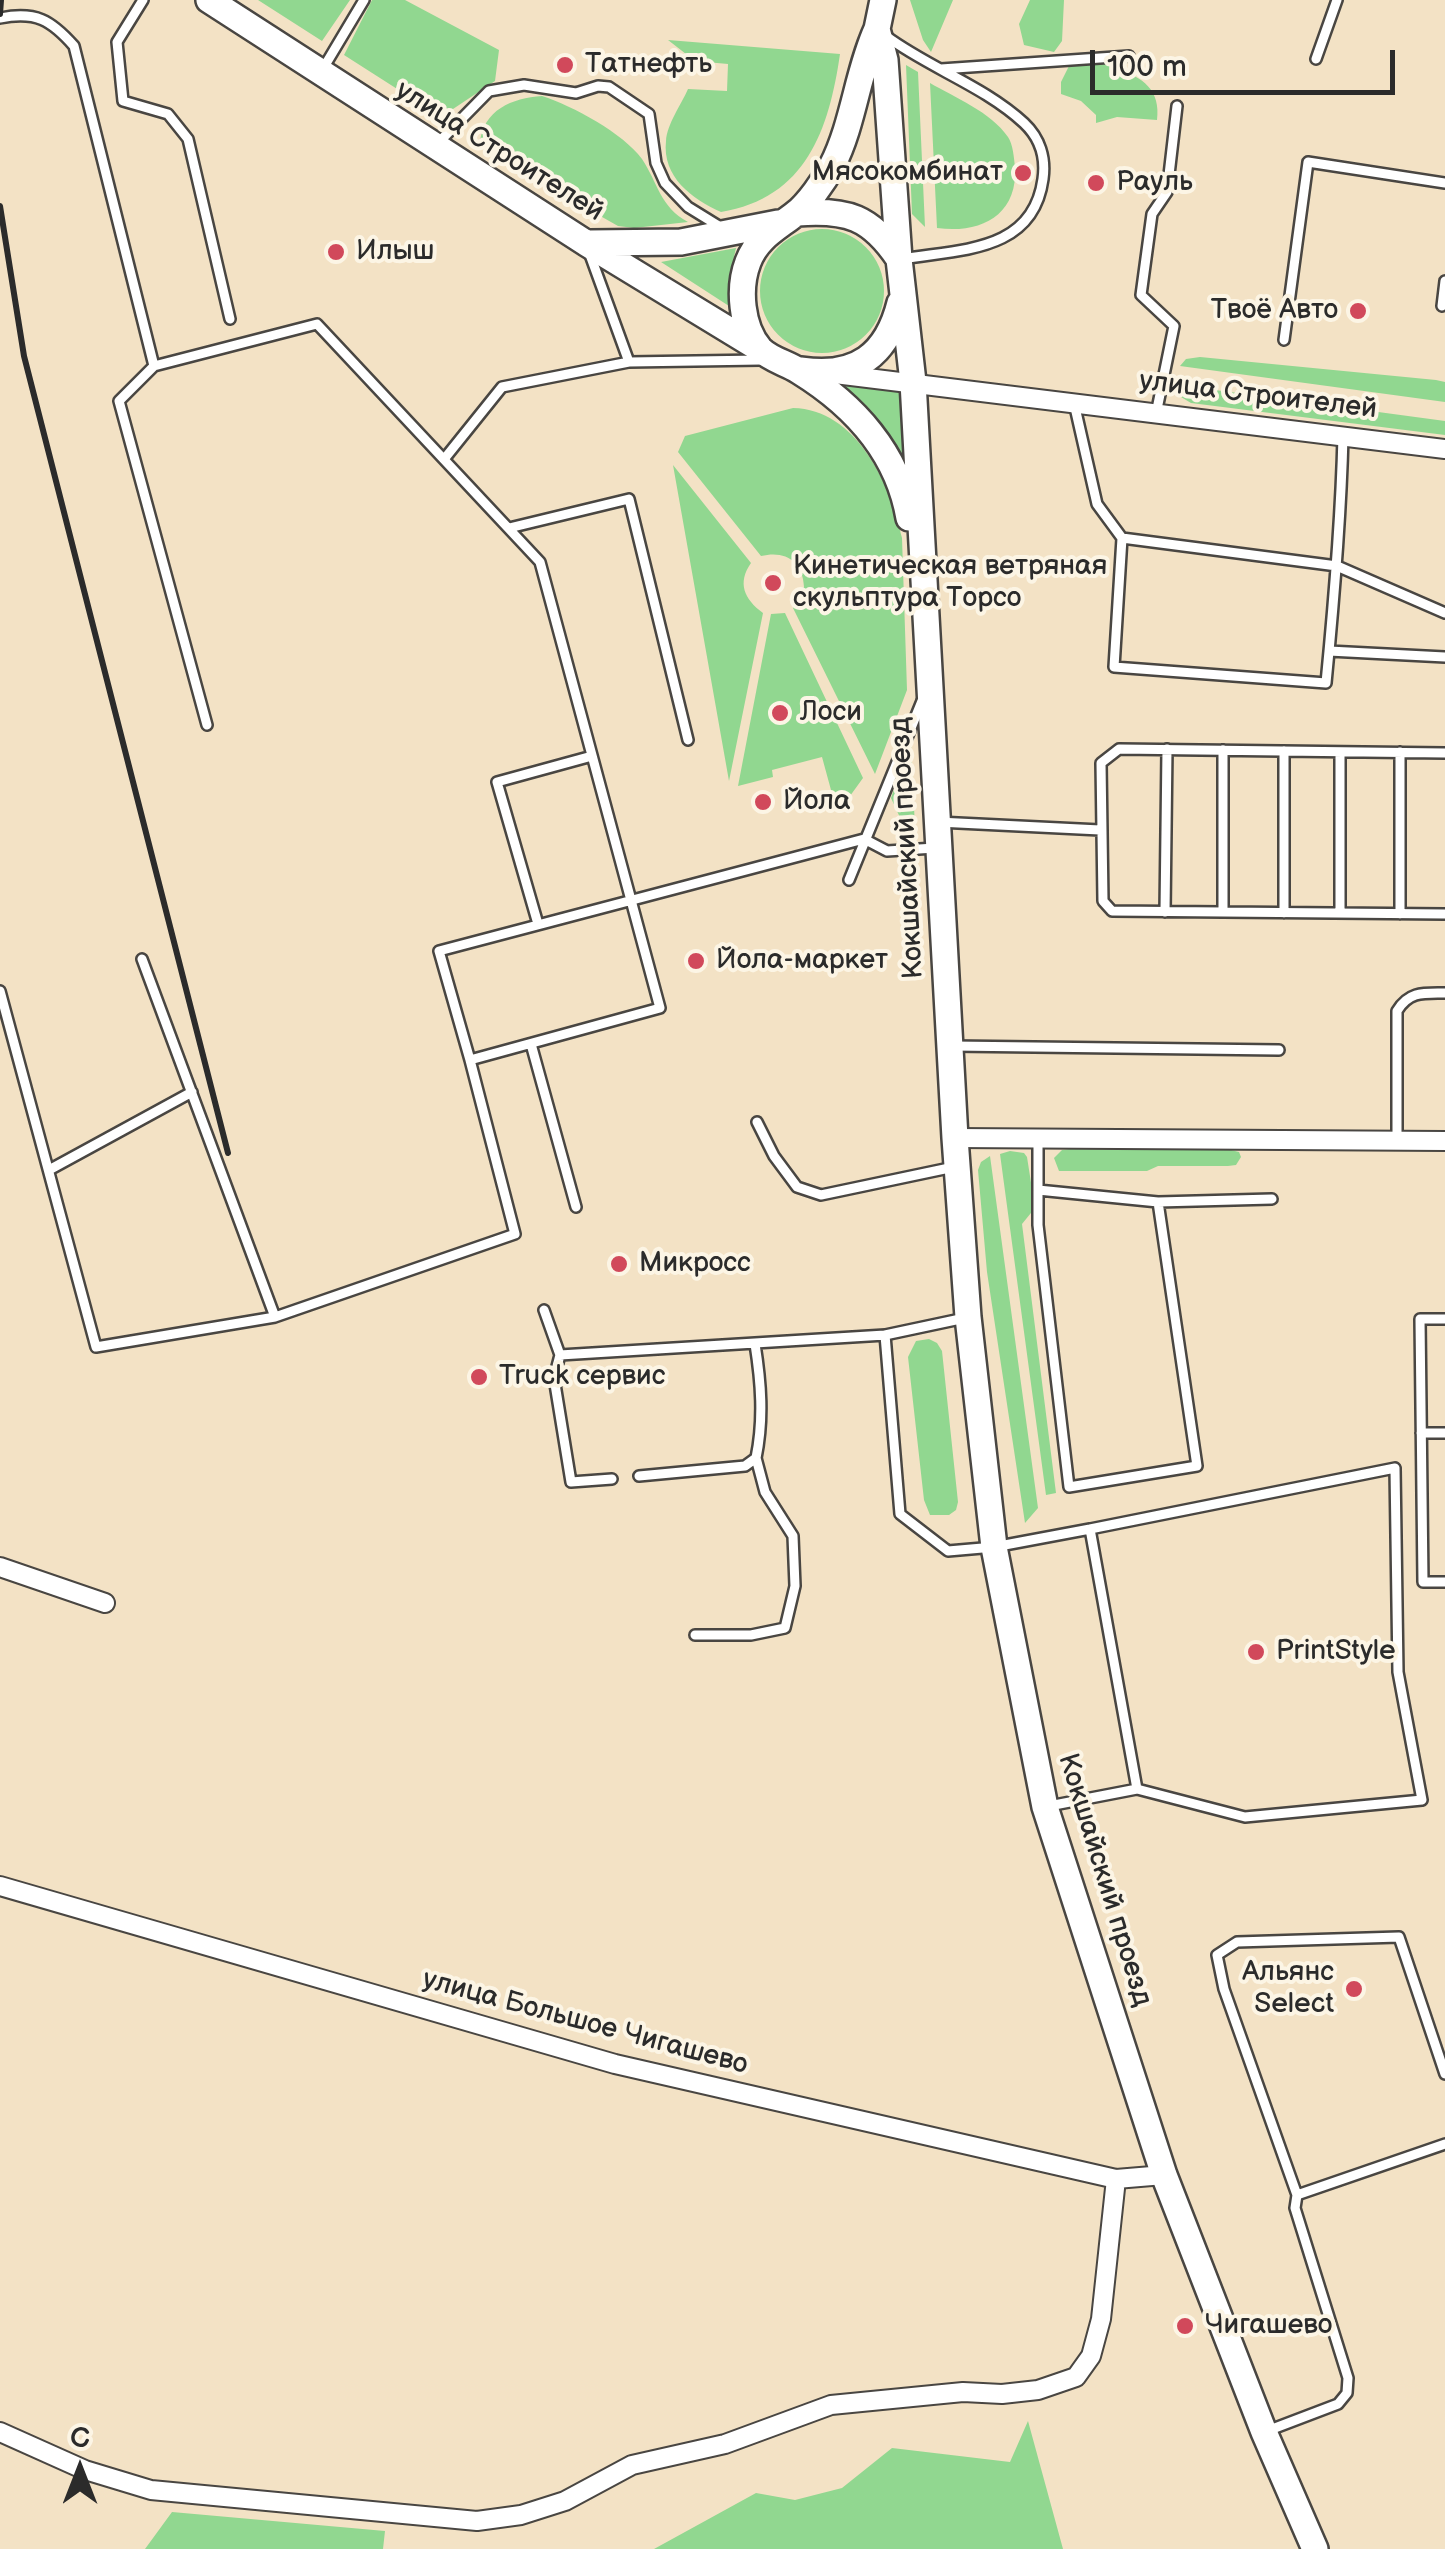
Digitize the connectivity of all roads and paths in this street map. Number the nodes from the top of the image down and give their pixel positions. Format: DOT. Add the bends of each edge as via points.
graph roads {
  1 [pos="143,0"];
  2 [pos="208,0"];
  3 [pos="364,0"];
  4 [pos="883,0"];
  5 [pos="1337,0"];
  6 [pos="0,18"];
  7 [pos="877,29"];
  8 [pos="1129,56"];
  9 [pos="1316,58"];
  10 [pos="938,69"];
  11 [pos="320,74"];
  12 [pos="1177,106"];
  13 [pos="434,146"];
  14 [pos="1445,183"];
  15 [pos="790,217"];
  16 [pos="728,232"];
  17 [pos="586,243"];
  18 [pos="899,259"];
  19 [pos="1445,281"];
  20 [pos="902,293"];
  21 [pos="1442,306"];
  22 [pos="230,319"];
  23 [pos="1284,340"];
  24 [pos="777,359"];
  25 [pos="629,362"];
  26 [pos="154,366"];
  27 [pos="825,373"];
  28 [pos="913,382"];
  29 [pos="1074,403"];
  30 [pos="1156,414"];
  31 [pos="1343,436"];
  32 [pos="1445,448"];
  33 [pos="445,458"];
  34 [pos="509,528"];
  35 [pos="1122,538"];
  36 [pos="923,556"];
  37 [pos="1337,566"];
  38 [pos="1445,613"];
  39 [pos="1329,651"];
  40 [pos="1445,656"];
  41 [pos="929,685"];
  42 [pos="207,725"];
  43 [pos="688,740"];
  44 [pos="1166,749"];
  45 [pos="1222,750"];
  46 [pos="1284,751"];
  47 [pos="1340,752"];
  48 [pos="1400,752"];
  49 [pos="1445,753"];
  50 [pos="592,756"];
  51 [pos="1100,830"];
  52 [pos="936,835"];
  53 [pos="864,839"];
  54 [pos="849,880"];
  55 [pos="630,898"];
  56 [pos="1166,912"];
  57 [pos="1222,912"];
  58 [pos="1284,913"];
  59 [pos="1340,913"];
  60 [pos="1400,914"];
  61 [pos="1445,914"];
  62 [pos="538,924"];
  63 [pos="142,959"];
  64 [pos="0,991"];
  65 [pos="1445,992"];
  66 [pos="530,1044"];
  67 [pos="949,1046"];
  68 [pos="1279,1050"];
  69 [pos="470,1060"];
  70 [pos="192,1092"];
  71 [pos="757,1122"];
  72 [pos="954,1138"];
  73 [pos="1038,1138"];
  74 [pos="1397,1140"];
  75 [pos="1445,1141"];
  76 [pos="957,1166"];
  77 [pos="48,1170"];
  78 [pos="1038,1190"];
  79 [pos="1272,1199"];
  80 [pos="1158,1202"];
  81 [pos="576,1207"];
  82 [pos="544,1310"];
  83 [pos="274,1317"];
  84 [pos="968,1317"];
  85 [pos="1445,1319"];
  86 [pos="885,1335"];
  87 [pos="755,1344"];
  88 [pos="560,1356"];
  89 [pos="1421,1433"];
  90 [pos="1445,1433"];
  91 [pos="756,1458"];
  92 [pos="639,1476"];
  93 [pos="612,1479"];
  94 [pos="1090,1528"];
  95 [pos="994,1546"];
  96 [pos="0,1566"];
  97 [pos="1445,1582"];
  98 [pos="104,1603"];
  99 [pos="696,1636"];
  100 [pos="1137,1789"];
  101 [pos="1045,1806"];
  102 [pos="0,1886"];
  103 [pos="1445,2074"];
  104 [pos="1445,2144"];
  105 [pos="1164,2175"];
  106 [pos="1116,2179"];
  107 [pos="1297,2195"];
  108 [pos="0,2432"];
  109 [pos="1264,2432"];
  110 [pos="1315,2549"];
  1 -- 22 [label="lane" via="116,42 123,101 168,114 188,138"];
  2 -- 11 [label="main road, улица Строителей"];
  3 -- 11 [label="lane"];
  4 -- 7 [label="main road"];
  5 -- 9 [label="lane"];
  6 -- 26 [label="lane" via="20,14 54,23 74,46"];
  7 -- 10 [label="lane"];
  7 -- 15 [label="main road" via="831,167"];
  7 -- 18 [label="main road"];
  8 -- 10 [label="lane"];
  10 -- 18 [label="lane" via="1026,125 1043,156 1041,194 1021,228 1008,236"];
  11 -- 13 [label="main road, улица Строителей"];
  12 -- 30 [label="lane" via="1166,192 1152,214 1141,295 1174,326"];
  13 -- 16 [label="lane" via="489,91 524,85 576,93 608,86 649,114 656,163 675,195"];
  13 -- 17 [label="main road, улица Строителей"];
  14 -- 23 [label="lane" via="1308,162"];
  15 -- 16 [label="main road"];
  15 -- 18 [label="main road" via="847,214 869,224"];
  15 -- 24 [label="main road" via="761,239 743,285 749,331"];
  16 -- 17 [label="main road" via="681,242"];
  17 -- 24 [label="main road, улица Строителей"];
  17 -- 25 [label="lane"];
  18 -- 20 [label="main road"];
  19 -- 21 [label="lane"];
  20 -- 27 [label="main road" via="878,350 848,369"];
  20 -- 28 [label="main road, Кокшайский проезд"];
  24 -- 25 [label="lane"];
  24 -- 27 [label="main road"];
  24 -- 36 [label="main road, улица Строителей" via="828,390 875,436 898,480"];
  25 -- 33 [label="lane" via="502,387"];
  26 -- 33 [label="lane" via="317,324"];
  26 -- 42 [label="lane" via="120,401"];
  27 -- 28 [label="street, улица Строителей"];
  28 -- 29 [label="street, улица Строителей"];
  28 -- 36 [label="main road, Кокшайский проезд"];
  29 -- 30 [label="street, улица Строителей"];
  29 -- 35 [label="lane" via="1097,504"];
  30 -- 31 [label="street, улица Строителей"];
  31 -- 32 [label="street, улица Строителей"];
  31 -- 37 [label="lane"];
  33 -- 34 [label="lane"];
  34 -- 43 [label="lane" via="629,499"];
  34 -- 50 [label="lane" via="540,562"];
  35 -- 37 [label="lane"];
  35 -- 39 [label="lane" via="1114,667 1326,683"];
  36 -- 41 [label="main road, Кокшайский проезд"];
  37 -- 38 [label="lane"];
  37 -- 39 [label="lane"];
  39 -- 40 [label="lane"];
  41 -- 52 [label="main road, Кокшайский проезд"];
  41 -- 53 [label="lane"];
  44 -- 45 [label="lane"];
  44 -- 51 [label="lane" via="1120,748 1102,764"];
  44 -- 56 [label="lane"];
  45 -- 46 [label="lane"];
  45 -- 57 [label="lane"];
  46 -- 47 [label="lane"];
  46 -- 58 [label="lane"];
  47 -- 48 [label="lane"];
  47 -- 59 [label="lane"];
  48 -- 49 [label="lane"];
  48 -- 60 [label="lane"];
  50 -- 55 [label="lane"];
  50 -- 62 [label="lane" via="496,782"];
  51 -- 52 [label="lane"];
  51 -- 56 [label="lane" via="1104,901 1112,911"];
  52 -- 53 [label="lane" via="887,851"];
  52 -- 67 [label="main road, Кокшайский проезд"];
  53 -- 54 [label="lane"];
  53 -- 55 [label="lane"];
  55 -- 62 [label="lane"];
  55 -- 66 [label="lane" via="660,1008"];
  56 -- 57 [label="lane"];
  57 -- 58 [label="lane"];
  58 -- 59 [label="lane"];
  59 -- 60 [label="lane"];
  60 -- 61 [label="lane"];
  62 -- 69 [label="lane" via="439,950"];
  63 -- 70 [label="lane"];
  64 -- 77 [label="lane"];
  65 -- 74 [label="lane" via="1417,993 1397,1011"];
  66 -- 69 [label="lane"];
  66 -- 81 [label="lane"];
  67 -- 68 [label="lane"];
  67 -- 72 [label="main road, Кокшайский проезд"];
  69 -- 83 [label="lane" via="515,1234"];
  70 -- 77 [label="lane"];
  70 -- 83 [label="lane"];
  71 -- 76 [label="lane" via="797,1187 822,1195"];
  72 -- 73 [label="street"];
  72 -- 76 [label="main road, Кокшайский проезд"];
  73 -- 74 [label="street"];
  73 -- 78 [label="lane"];
  74 -- 75 [label="street"];
  76 -- 84 [label="main road, Кокшайский проезд"];
  77 -- 83 [label="lane" via="96,1347"];
  78 -- 80 [label="lane"];
  78 -- 80 [label="lane" via="1069,1488 1198,1466"];
  79 -- 80 [label="lane"];
  82 -- 88 [label="lane"];
  84 -- 86 [label="lane"];
  84 -- 95 [label="main road, Кокшайский проезд"];
  85 -- 89 [label="lane" via="1420,1319"];
  86 -- 87 [label="lane"];
  86 -- 95 [label="lane" via="900,1514 948,1551"];
  87 -- 88 [label="lane"];
  87 -- 91 [label="lane" via="762,1386"];
  88 -- 93 [label="lane" via="554,1378 572,1482"];
  89 -- 90 [label="lane"];
  89 -- 97 [label="lane" via="1423,1582"];
  91 -- 92 [label="lane" via="744,1466"];
  91 -- 99 [label="lane" via="765,1492 793,1536 795,1586 784,1628"];
  94 -- 95 [label="lane"];
  94 -- 100 [label="lane"];
  94 -- 100 [label="lane" via="1395,1468 1398,1672 1422,1800 1245,1817"];
  95 -- 101 [label="main road, Кокшайский проезд"];
  96 -- 98 [label="street"];
  100 -- 101 [label="lane"];
  101 -- 105 [label="main road, Кокшайский проезд"];
  102 -- 106 [label="street, улица Большое Чигашево" via="614,2064"];
  103 -- 107 [label="lane" via="1399,1938 1238,1942 1217,1955"];
  104 -- 107 [label="lane"];
  105 -- 106 [label="street, улица Большое Чигашево"];
  105 -- 109 [label="main road, Кокшайский проезд"];
  106 -- 108 [label="street" via="1101,2319 1091,2356 1076,2377 1038,2390 830,2405 725,2444 632,2466 565,2501 520,2515 477,2521 151,2490"];
  107 -- 109 [label="lane" via="1295,2208 1348,2378 1347,2393 1338,2404"];
  109 -- 110 [label="main road, Кокшайский проезд"];
}
